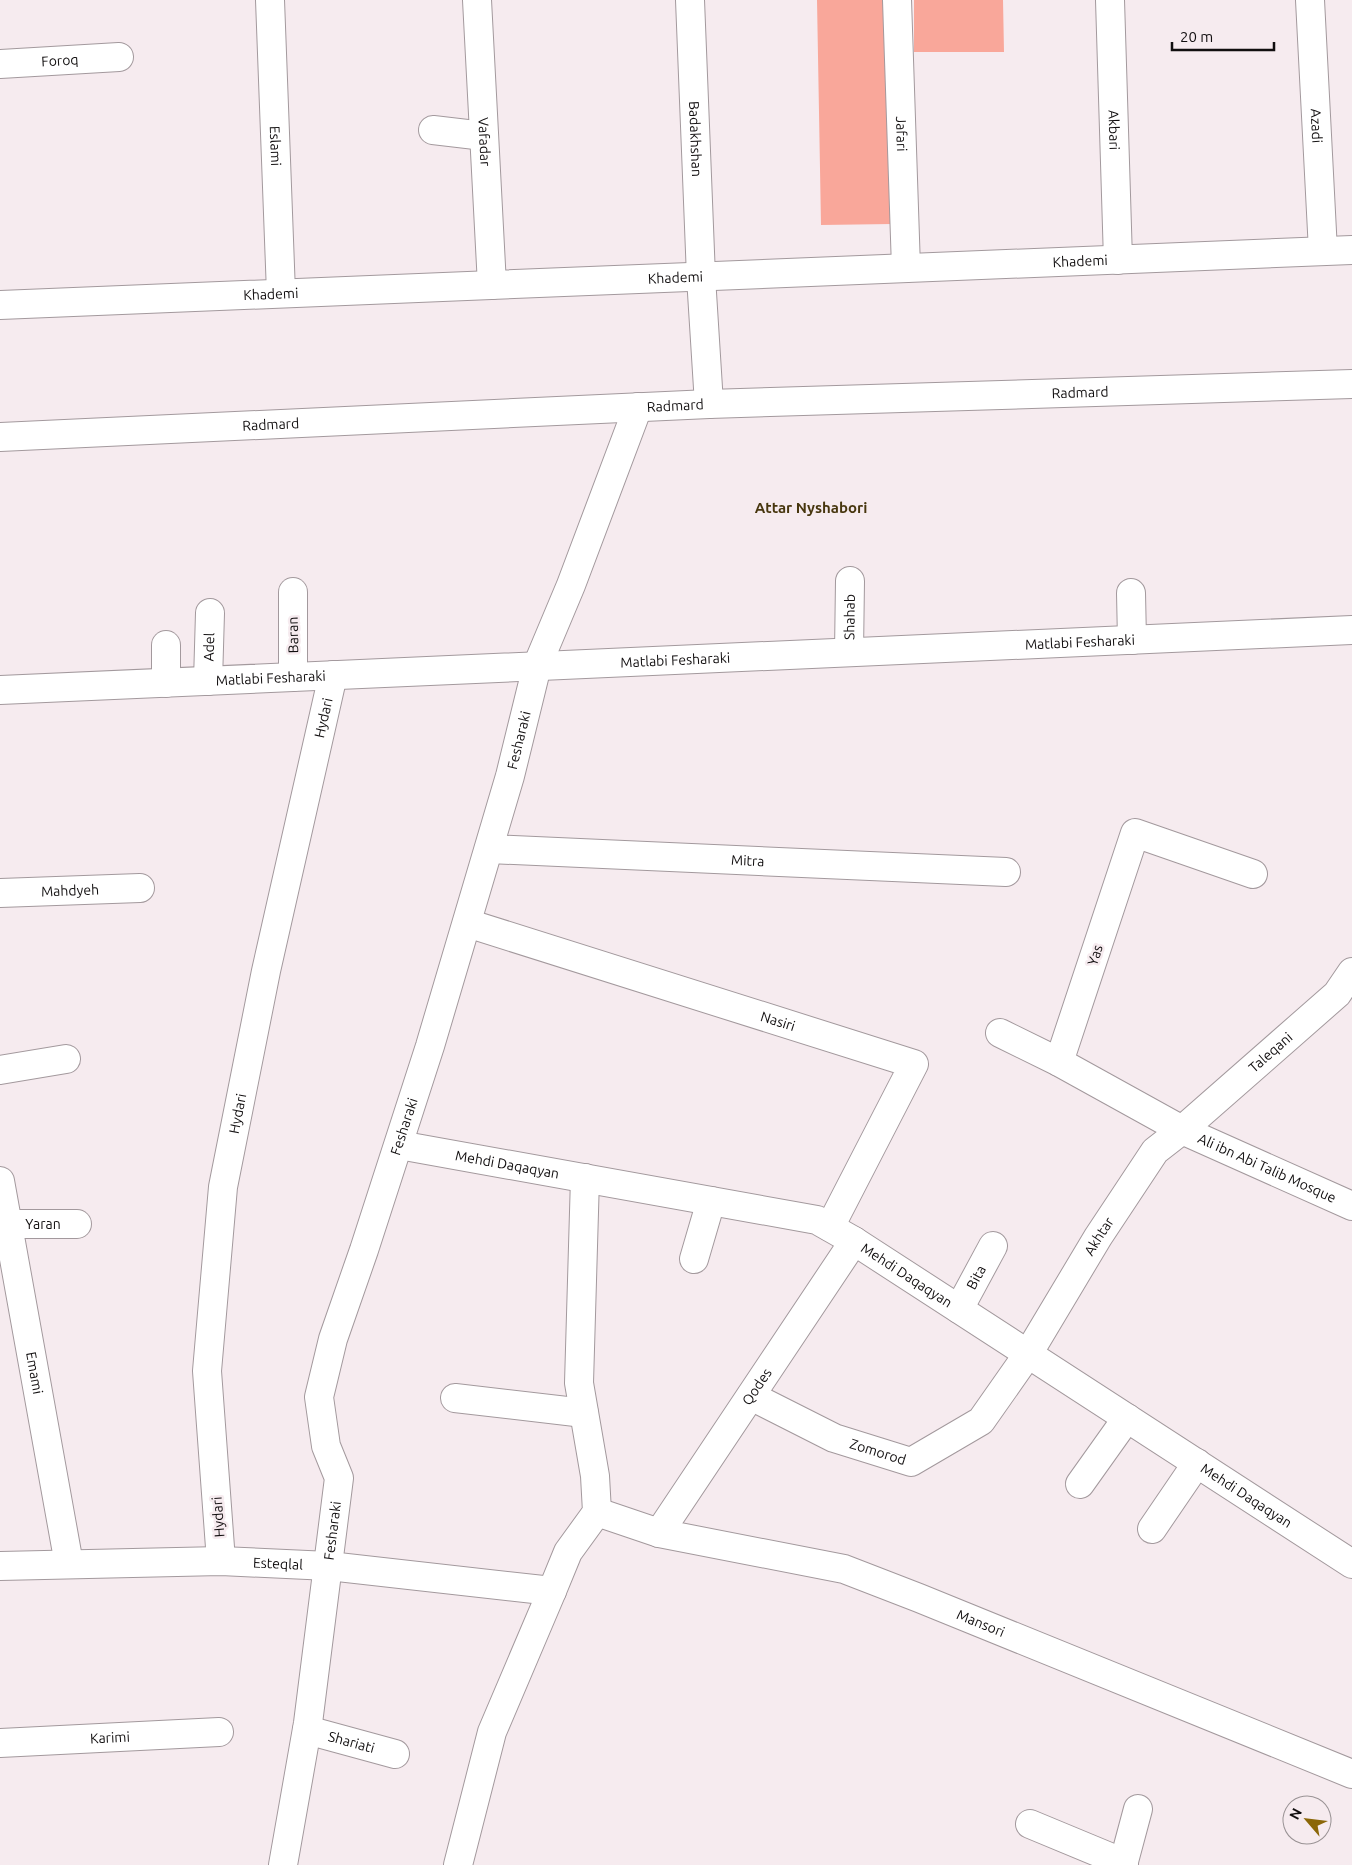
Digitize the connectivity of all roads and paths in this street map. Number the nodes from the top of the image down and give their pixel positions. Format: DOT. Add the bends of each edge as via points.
graph roads {
  1 [pos="270,0"];
  2 [pos="477,0"];
  3 [pos="690,0"];
  4 [pos="897,0"];
  5 [pos="1110,0"];
  6 [pos="1310,0"];
  7 [pos="119,57"];
  8 [pos="0,64"];
  9 [pos="433,130"];
  10 [pos="484,136"];
  11 [pos="1352,250"];
  12 [pos="1323,251"];
  13 [pos="1118,260"];
  14 [pos="906,268"];
  15 [pos="701,277"];
  16 [pos="492,285"];
  17 [pos="281,293"];
  18 [pos="0,305"];
  19 [pos="1352,384"];
  20 [pos="709,404"];
  21 [pos="638,407"];
  22 [pos="0,437"];
  23 [pos="850,581"];
  24 [pos="292,592"];
  25 [pos="1130,593"];
  26 [pos="210,613"];
  27 [pos="1352,630"];
  28 [pos="1132,640"];
  29 [pos="166,645"];
  30 [pos="849,652"];
  31 [pos="537,666"];
  32 [pos="333,675"];
  33 [pos="294,677"];
  34 [pos="208,681"];
  35 [pos="166,683"];
  36 [pos="0,690"];
  37 [pos="489,849"];
  38 [pos="1006,872"];
  39 [pos="1253,874"];
  40 [pos="140,888"];
  41 [pos="0,892"];
  42 [pos="467,923"];
  43 [pos="1352,972"];
  44 [pos="1344,996"];
  45 [pos="1000,1033"];
  46 [pos="66,1059"];
  47 [pos="1059,1062"];
  48 [pos="0,1070"];
  49 [pos="1182,1130"];
  50 [pos="399,1145"];
  51 [pos="585,1178"];
  52 [pos="0,1181"];
  53 [pos="711,1201"];
  54 [pos="1352,1206"];
  55 [pos="8,1224"];
  56 [pos="78,1224"];
  57 [pos="830,1227"];
  58 [pos="854,1241"];
  59 [pos="993,1246"];
  60 [pos="694,1259"];
  61 [pos="959,1309"];
  62 [pos="1028,1354"];
  63 [pos="751,1396"];
  64 [pos="455,1398"];
  65 [pos="584,1413"];
  66 [pos="1127,1418"];
  67 [pos="1196,1463"];
  68 [pos="1080,1484"];
  69 [pos="597,1512"];
  70 [pos="1152,1529"];
  71 [pos="659,1533"];
  72 [pos="222,1561"];
  73 [pos="69,1564"];
  74 [pos="1352,1564"];
  75 [pos="0,1566"];
  76 [pos="329,1566"];
  77 [pos="552,1591"];
  78 [pos="307,1730"];
  79 [pos="219,1732"];
  80 [pos="0,1744"];
  81 [pos="395,1754"];
  82 [pos="1352,1774"];
  83 [pos="1138,1809"];
  84 [pos="1030,1824"];
  85 [pos="291,1863"];
  86 [pos="1124,1864"];
  87 [pos="458,1865"];
  1 -- 17 [label="street, Eslami"];
  2 -- 10 [label="street, Vafadar"];
  3 -- 15 [label="street, Badakhshan"];
  4 -- 14 [label="street, Jafari"];
  5 -- 13 [label="street, Akbari"];
  6 -- 12 [label="street, Azadi"];
  7 -- 8 [label="street, Foroq"];
  9 -- 10 [label="street"];
  10 -- 16 [label="street, Vafadar"];
  11 -- 12 [label="street, Khademi"];
  12 -- 13 [label="street, Khademi"];
  13 -- 14 [label="street, Khademi"];
  14 -- 15 [label="street, Khademi"];
  15 -- 16 [label="street, Khademi"];
  15 -- 20 [label="street, Badakhshan"];
  16 -- 17 [label="street, Khademi"];
  17 -- 18 [label="street, Khademi"];
  19 -- 20 [label="street, Radmard"];
  20 -- 21 [label="street, Radmard"];
  21 -- 22 [label="street, Radmard"];
  21 -- 31 [label="street, Fesharaki"];
  23 -- 30 [label="street, Shahab"];
  24 -- 33 [label="street, Baran"];
  25 -- 28 [label="street"];
  26 -- 34 [label="street, Adel"];
  27 -- 28 [label="street, Matlabi Fesharaki"];
  28 -- 30 [label="street, Matlabi Fesharaki"];
  29 -- 35 [label="street"];
  30 -- 31 [label="street, Matlabi Fesharaki"];
  31 -- 32 [label="street, Matlabi Fesharaki"];
  31 -- 37 [label="street, Fesharaki"];
  32 -- 33 [label="street, Matlabi Fesharaki"];
  32 -- 72 [label="street, Hydari" via="266,972 223,1187 207,1371"];
  33 -- 34 [label="street, Matlabi Fesharaki"];
  34 -- 35 [label="street, Matlabi Fesharaki"];
  35 -- 36 [label="street, Matlabi Fesharaki"];
  37 -- 38 [label="street, Mitra"];
  37 -- 42 [label="street, Fesharaki"];
  39 -- 47 [label="street, Yas" via="1135,833"];
  40 -- 41 [label="street, Mahdyeh"];
  42 -- 50 [label="street, Fesharaki"];
  42 -- 57 [label="street, Nasiri" via="914,1064"];
  43 -- 44 [label="street, Taleqani"];
  44 -- 49 [label="street, Taleqani"];
  45 -- 47 [label="street"];
  46 -- 48 [label="street"];
  47 -- 49 [label="street"];
  49 -- 54 [label="street, Ali ibn Abi Talib Mosque"];
  49 -- 62 [label="street, Akhtar" via="1155,1151 1098,1237"];
  50 -- 51 [label="street, Mehdi Daqaqyan"];
  50 -- 76 [label="street, Fesharaki" via="333,1339 319,1397 326,1446 339,1478"];
  51 -- 53 [label="street, Mehdi Daqaqyan"];
  51 -- 65 [label="street" via="579,1383"];
  52 -- 55 [label="street, Emami"];
  53 -- 57 [label="street, Mehdi Daqaqyan" via="817,1220"];
  53 -- 60 [label="street"];
  55 -- 56 [label="street, Yaran"];
  55 -- 73 [label="street, Emami"];
  57 -- 58 [label="street, Mehdi Daqaqyan"];
  58 -- 61 [label="street, Mehdi Daqaqyan"];
  58 -- 63 [label="street, Qodes"];
  59 -- 61 [label="street, Bita"];
  61 -- 62 [label="street, Mehdi Daqaqyan"];
  62 -- 63 [label="street, Zomorod" via="981,1421 911,1462 834,1438"];
  62 -- 66 [label="street, Mehdi Daqaqyan"];
  63 -- 71 [label="street, Qodes"];
  64 -- 65 [label="street"];
  65 -- 69 [label="street"];
  66 -- 67 [label="street, Mehdi Daqaqyan"];
  66 -- 68 [label="street"];
  67 -- 70 [label="street"];
  67 -- 74 [label="street, Mehdi Daqaqyan"];
  69 -- 71 [label="street, Mansori"];
  69 -- 77 [label="street" via="568,1552"];
  71 -- 82 [label="street, Mansori" via="844,1570"];
  72 -- 73 [label="street, Esteqlal"];
  72 -- 76 [label="street, Esteqlal"];
  73 -- 75 [label="street, Esteqlal"];
  76 -- 77 [label="street, Esteqlal"];
  76 -- 78 [label="street, Fesharaki"];
  77 -- 87 [label="street" via="492,1732"];
  78 -- 81 [label="street, Shariati"];
  78 -- 85 [label="street, Fesharaki"];
  79 -- 80 [label="street, Karimi"];
  83 -- 86 [label="street"];
  84 -- 86 [label="street"];
}
